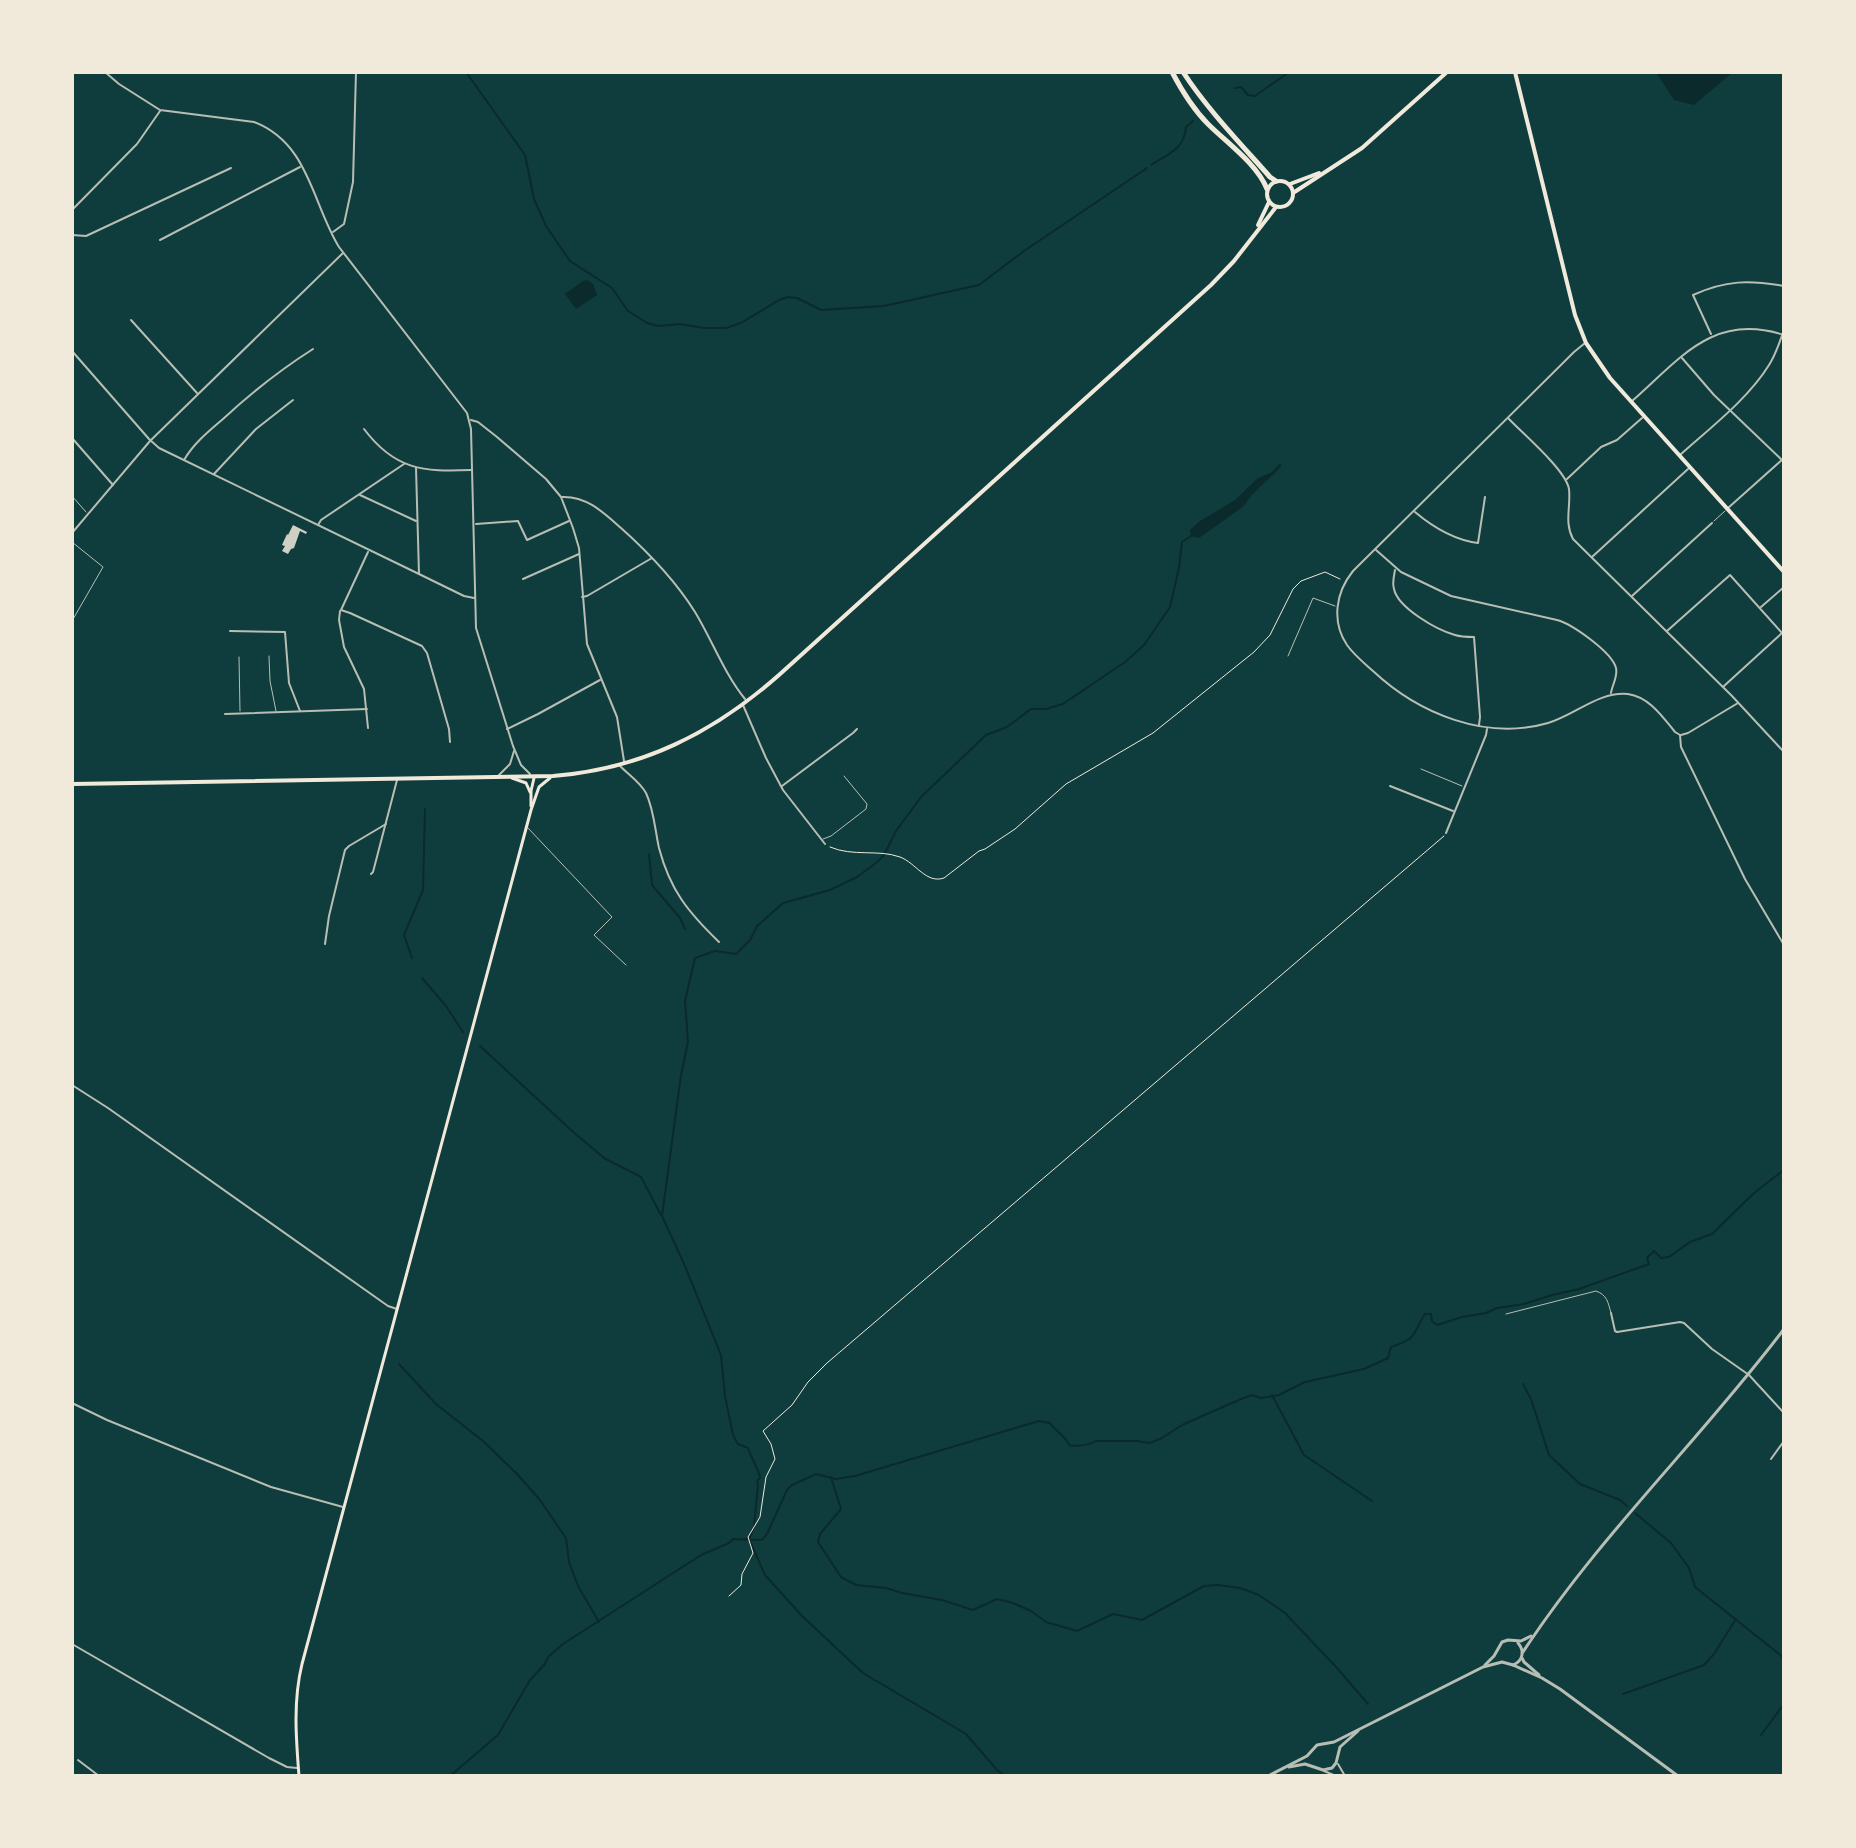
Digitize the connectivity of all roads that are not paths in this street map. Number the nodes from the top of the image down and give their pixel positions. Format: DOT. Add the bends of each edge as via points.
graph roads {
  1 [pos="105,72"];
  2 [pos="356,72"];
  3 [pos="1172,72"];
  4 [pos="1183,72"];
  5 [pos="1447,72"];
  6 [pos="1515,72"];
  7 [pos="160,110"];
  8 [pos="301,166"];
  9 [pos="231,168"];
  10 [pos="1325,171"];
  11 [pos="1276,181"];
  12 [pos="1289,184"];
  13 [pos="1267,189"];
  14 [pos="1293,193"];
  15 [pos="1269,202"];
  16 [pos="1276,207"];
  17 [pos="72,210"];
  18 [pos="331,233"];
  19 [pos="1255,233"];
  20 [pos="72,235"];
  21 [pos="160,240"];
  22 [pos="343,253"];
  23 [pos="1784,286"];
  24 [pos="131,320"];
  25 [pos="1784,330"];
  26 [pos="1712,335"];
  27 [pos="1783,335"];
  28 [pos="1586,343"];
  29 [pos="313,349"];
  30 [pos="72,351"];
  31 [pos="1681,357"];
  32 [pos="198,394"];
  33 [pos="293,400"];
  34 [pos="1631,401"];
  35 [pos="1729,410"];
  36 [pos="1644,417"];
  37 [pos="1508,418"];
  38 [pos="470,421"];
  39 [pos="364,429"];
  40 [pos="72,438"];
  41 [pos="150,441"];
  42 [pos="1679,455"];
  43 [pos="184,460"];
  44 [pos="1783,460"];
  45 [pos="405,463"];
  46 [pos="416,467"];
  47 [pos="1690,468"];
  48 [pos="472,470"];
  49 [pos="214,474"];
  50 [pos="1566,480"];
  51 [pos="113,485"];
  52 [pos="360,494"];
  53 [pos="72,496"];
  54 [pos="561,497"];
  55 [pos="1485,497"];
  56 [pos="1727,509"];
  57 [pos="1414,511"];
  58 [pos="88,513"];
  59 [pos="570,520"];
  60 [pos="417,522"];
  61 [pos="1712,523"];
  62 [pos="473,524"];
  63 [pos="318,525"];
  64 [pos="72,533"];
  65 [pos="72,542"];
  66 [pos="369,550"];
  67 [pos="1375,550"];
  68 [pos="579,554"];
  69 [pos="653,558"];
  70 [pos="1592,558"];
  71 [pos="1395,568"];
  72 [pos="1784,572"];
  73 [pos="419,574"];
  74 [pos="523,579"];
  75 [pos="1784,587"];
  76 [pos="1631,596"];
  77 [pos="582,597"];
  78 [pos="475,598"];
  79 [pos="1337,607"];
  80 [pos="1760,608"];
  81 [pos="341,610"];
  82 [pos="72,621"];
  83 [pos="230,631"];
  84 [pos="1667,631"];
  85 [pos="1782,633"];
  86 [pos="269,656"];
  87 [pos="1288,656"];
  88 [pos="239,657"];
  89 [pos="601,679"];
  90 [pos="1723,687"];
  91 [pos="1611,695"];
  92 [pos="1739,703"];
  93 [pos="745,704"];
  94 [pos="367,709"];
  95 [pos="301,712"];
  96 [pos="276,713"];
  97 [pos="225,714"];
  98 [pos="240,714"];
  99 [pos="1478,726"];
  100 [pos="1487,727"];
  101 [pos="368,728"];
  102 [pos="507,729"];
  103 [pos="857,729"];
  104 [pos="1680,735"];
  105 [pos="450,742"];
  106 [pos="513,746"];
  107 [pos="1784,752"];
  108 [pos="622,764"];
  109 [pos="521,765"];
  110 [pos="508,767"];
  111 [pos="1421,769"];
  112 [pos="553,776"];
  113 [pos="844,776"];
  114 [pos="510,777"];
  115 [pos="519,777"];
  116 [pos="535,777"];
  117 [pos="491,778"];
  118 [pos="397,779"];
  119 [pos="72,784"];
  120 [pos="781,786"];
  121 [pos="1390,786"];
  122 [pos="1465,787"];
  123 [pos="533,795"];
  124 [pos="1454,812"];
  125 [pos="386,824"];
  126 [pos="527,827"];
  127 [pos="1446,833"];
  128 [pos="821,839"];
  129 [pos="825,844"];
  130 [pos="371,874"];
  131 [pos="719,942"];
  132 [pos="325,944"];
  133 [pos="1784,945"];
  134 [pos="626,965"];
  135 [pos="72,1085"];
  136 [pos="397,1310"];
  137 [pos="1611,1313"];
  138 [pos="1506,1314"];
  139 [pos="1784,1329"];
  140 [pos="1749,1375"];
  141 [pos="72,1403"];
  142 [pos="1784,1413"];
  143 [pos="1784,1441"];
  144 [pos="1771,1459"];
  145 [pos="344,1508"];
  146 [pos="1535,1634"];
  147 [pos="1515,1641"];
  148 [pos="72,1644"];
  149 [pos="1497,1651"];
  150 [pos="1522,1654"];
  151 [pos="1502,1662"];
  152 [pos="1513,1665"];
  153 [pos="1483,1667"];
  154 [pos="1542,1678"];
  155 [pos="1361,1729"];
  156 [pos="1326,1743"];
  157 [pos="1312,1751"];
  158 [pos="1338,1757"];
  159 [pos="78,1760"];
  160 [pos="1314,1766"];
  161 [pos="298,1768"];
  162 [pos="1284,1768"];
  163 [pos="1323,1770"];
  164 [pos="99,1776"];
  165 [pos="299,1776"];
  166 [pos="1268,1776"];
  167 [pos="1336,1776"];
  168 [pos="1345,1776"];
  169 [pos="1678,1776"];
  1 -- 7 [label="street"];
  2 -- 18 [label="street" via="353,182 344,224"];
  3 -- 13 [label="highway" via="1199,113"];
  4 -- 11 [label="highway" via="1230,134"];
  5 -- 10 [label="main road" via="1362,148"];
  6 -- 28 [label="main road"];
  7 -- 8 [label="street" via="250,121 287,143"];
  7 -- 17 [label="street" via="137,144"];
  8 -- 18 [label="street"];
  8 -- 21 [label="street"];
  9 -- 20 [label="street" via="86,236"];
  10 -- 12 [label="main road"];
  10 -- 14 [label="main road"];
  11 -- 12 [label="main road"];
  11 -- 13 [label="main road"];
  12 -- 14 [label="main road"];
  13 -- 15 [label="main road"];
  14 -- 16 [label="main road" via="1288,204"];
  15 -- 16 [label="main road"];
  15 -- 19 [label="main road"];
  16 -- 19 [label="main road"];
  18 -- 22 [label="street"];
  19 -- 93 [label="main road" via="1211,285"];
  22 -- 32 [label="street"];
  22 -- 38 [label="street"];
  23 -- 26 [label="street" via="1741,281 1693,295"];
  24 -- 32 [label="street"];
  25 -- 27 [label="street"];
  26 -- 27 [label="street" via="1742,329"];
  26 -- 31 [label="street"];
  27 -- 35 [label="street" via="1761,376"];
  28 -- 34 [label="main road"];
  28 -- 37 [label="street"];
  29 -- 43 [label="street" via="242,401"];
  30 -- 41 [label="street"];
  31 -- 34 [label="street"];
  31 -- 35 [label="street"];
  32 -- 41 [label="street"];
  33 -- 49 [label="street" via="256,429"];
  34 -- 36 [label="main road"];
  35 -- 42 [label="street"];
  35 -- 44 [label="street"];
  36 -- 42 [label="main road"];
  36 -- 50 [label="street"];
  37 -- 50 [label="street"];
  37 -- 57 [label="street"];
  38 -- 48 [label="street"];
  38 -- 54 [label="street" via="497,437"];
  39 -- 45 [label="street" via="381,449"];
  40 -- 51 [label="street"];
  41 -- 43 [label="street"];
  41 -- 51 [label="street"];
  42 -- 47 [label="main road"];
  43 -- 49 [label="street"];
  44 -- 56 [label="street"];
  45 -- 46 [label="street"];
  45 -- 52 [label="street"];
  46 -- 48 [label="street"];
  46 -- 60 [label="street"];
  47 -- 56 [label="main road"];
  47 -- 70 [label="street"];
  48 -- 62 [label="street"];
  49 -- 63 [label="street"];
  50 -- 70 [label="street" via="1569,530"];
  51 -- 58 [label="street"];
  52 -- 60 [label="street"];
  52 -- 63 [label="street"];
  53 -- 58 [label="lane"];
  54 -- 59 [label="street"];
  54 -- 69 [label="street" via="596,506"];
  55 -- 57 [label="street" via="1478,543 1452,537"];
  56 -- 61 [label="lane"];
  56 -- 72 [label="main road"];
  57 -- 67 [label="street"];
  58 -- 64 [label="street"];
  59 -- 62 [label="street" via="527,540 518,521"];
  59 -- 68 [label="street"];
  60 -- 73 [label="street"];
  61 -- 76 [label="street"];
  62 -- 78 [label="street"];
  63 -- 66 [label="street"];
  65 -- 82 [label="lane" via="103,567"];
  66 -- 73 [label="street"];
  66 -- 81 [label="street"];
  67 -- 71 [label="street"];
  67 -- 79 [label="street" via="1346,581"];
  68 -- 74 [label="street"];
  68 -- 77 [label="street"];
  69 -- 77 [label="street"];
  69 -- 93 [label="street" via="689,603"];
  70 -- 76 [label="street"];
  71 -- 91 [label="street" via="1456,598 1573,626 1613,662"];
  71 -- 99 [label="street" via="1394,591 1422,619 1453,635 1474,637"];
  73 -- 78 [label="street"];
  75 -- 80 [label="street"];
  76 -- 84 [label="street"];
  77 -- 89 [label="street" via="587,644"];
  78 -- 102 [label="street" via="478,633"];
  79 -- 87 [label="lane" via="1313,598"];
  79 -- 99 [label="street" via="1346,644 1392,688 1436,713"];
  80 -- 84 [label="street" via="1730,575"];
  80 -- 85 [label="street"];
  81 -- 94 [label="street" via="344,647 364,689"];
  81 -- 105 [label="street" via="422,646"];
  83 -- 95 [label="street" via="285,632 289,683"];
  84 -- 90 [label="street"];
  85 -- 90 [label="street"];
  86 -- 96 [label="lane"];
  88 -- 98 [label="lane"];
  89 -- 102 [label="street"];
  89 -- 108 [label="street" via="618,721"];
  90 -- 92 [label="street"];
  91 -- 100 [label="street" via="1534,726"];
  91 -- 104 [label="street" via="1628,694 1649,702"];
  92 -- 104 [label="street"];
  92 -- 107 [label="street"];
  93 -- 108 [label="main road" via="685,740"];
  93 -- 120 [label="street"];
  94 -- 95 [label="street"];
  94 -- 101 [label="street"];
  95 -- 96 [label="street"];
  96 -- 98 [label="street"];
  97 -- 98 [label="street"];
  99 -- 100 [label="street"];
  100 -- 122 [label="street"];
  102 -- 106 [label="street"];
  103 -- 120 [label="street"];
  104 -- 133 [label="street" via="1680,745 1735,860"];
  106 -- 109 [label="street"];
  106 -- 110 [label="street"];
  108 -- 112 [label="main road"];
  108 -- 131 [label="street" via="648,797 674,889"];
  109 -- 115 [label="street"];
  109 -- 116 [label="street"];
  110 -- 114 [label="street"];
  110 -- 117 [label="street"];
  111 -- 122 [label="lane"];
  112 -- 116 [label="main road"];
  112 -- 123 [label="main road"];
  113 -- 128 [label="lane" via="866,809"];
  114 -- 115 [label="main road"];
  114 -- 117 [label="main road"];
  114 -- 123 [label="main road" via="526,783"];
  115 -- 116 [label="main road"];
  116 -- 123 [label="main road"];
  117 -- 118 [label="main road"];
  118 -- 119 [label="main road"];
  118 -- 125 [label="street"];
  120 -- 128 [label="street"];
  121 -- 124 [label="street"];
  122 -- 124 [label="street"];
  123 -- 126 [label="main road"];
  124 -- 127 [label="street"];
  125 -- 130 [label="street"];
  125 -- 132 [label="street" via="345,850"];
  126 -- 134 [label="lane" via="612,917 594,935"];
  126 -- 136 [label="main road"];
  128 -- 129 [label="street"];
  135 -- 136 [label="street"];
  136 -- 145 [label="main road"];
  137 -- 138 [label="lane" via="1608,1299 1596,1291"];
  137 -- 140 [label="street" via="1617,1332 1684,1323"];
  139 -- 140 [label="street"];
  140 -- 142 [label="street"];
  140 -- 146 [label="street" via="1602,1543"];
  141 -- 145 [label="street" via="271,1487"];
  143 -- 144 [label="street"];
  145 -- 161 [label="main road" via="297,1685"];
  146 -- 147 [label="street"];
  146 -- 150 [label="street"];
  147 -- 149 [label="street" via="1502,1642"];
  147 -- 150 [label="street"];
  148 -- 161 [label="street" via="276,1762"];
  149 -- 151 [label="street"];
  149 -- 153 [label="street"];
  150 -- 152 [label="street"];
  150 -- 154 [label="street"];
  151 -- 152 [label="street"];
  151 -- 153 [label="street"];
  152 -- 154 [label="street"];
  153 -- 155 [label="street"];
  154 -- 169 [label="street"];
  155 -- 156 [label="street"];
  155 -- 158 [label="street" via="1343,1743"];
  156 -- 157 [label="street"];
  156 -- 158 [label="street"];
  157 -- 160 [label="street"];
  157 -- 162 [label="street"];
  158 -- 163 [label="street" via="1332,1768"];
  158 -- 168 [label="street"];
  159 -- 164 [label="street"];
  160 -- 162 [label="street"];
  160 -- 163 [label="street"];
  161 -- 165 [label="main road"];
  162 -- 166 [label="street"];
  163 -- 167 [label="street"];
}
